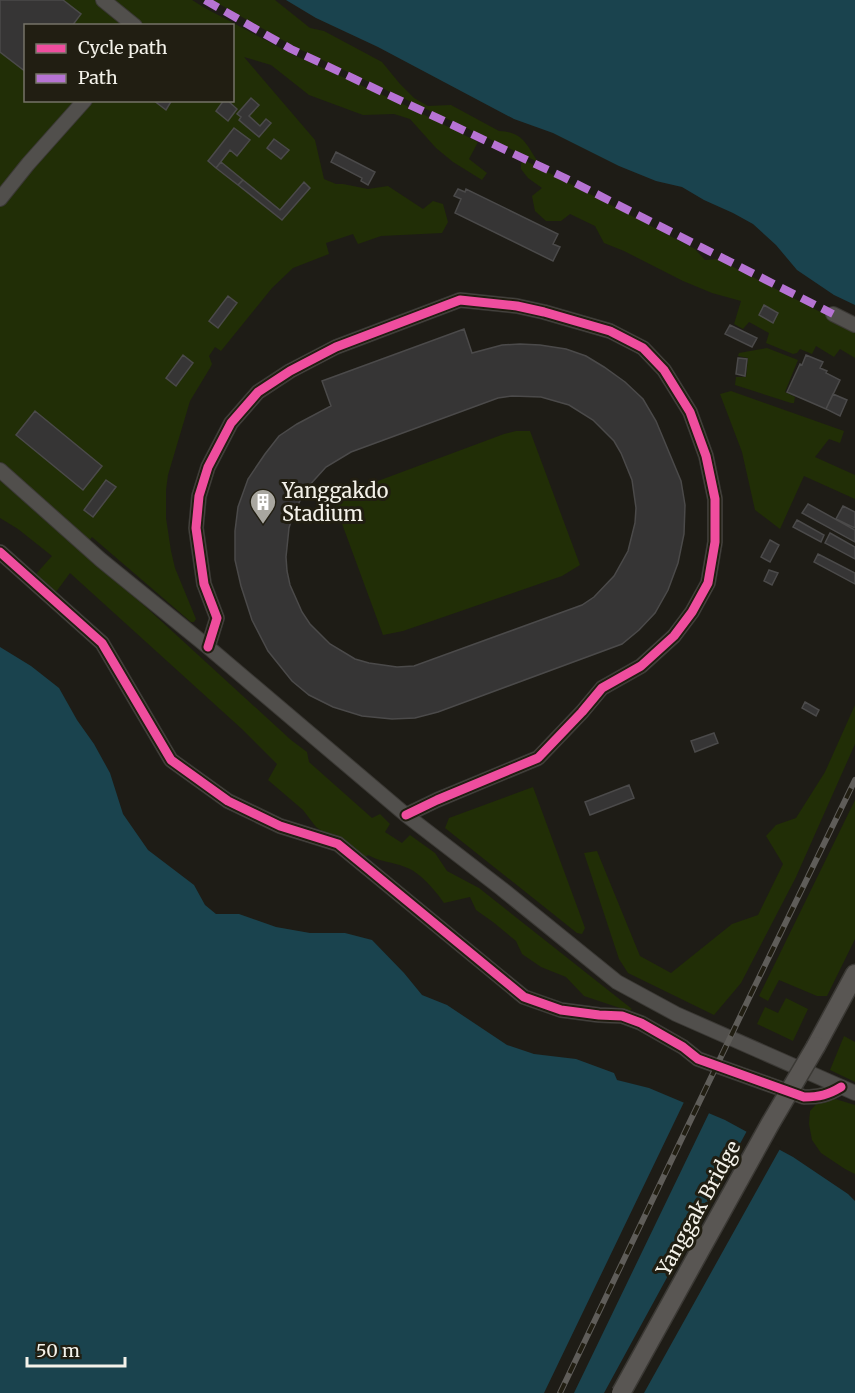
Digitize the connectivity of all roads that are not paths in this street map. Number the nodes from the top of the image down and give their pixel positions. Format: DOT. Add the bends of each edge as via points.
graph roads {
  1 [pos="103,0"];
  2 [pos="133,24"];
  3 [pos="83,102"];
  4 [pos="0,199"];
  5 [pos="833,314"];
  6 [pos="855,325"];
  7 [pos="0,470"];
  8 [pos="0,552"];
  9 [pos="208,647"];
  10 [pos="406,815"];
  11 [pos="855,975"];
  12 [pos="841,1087"];
  13 [pos="855,1093"];
  14 [pos="621,1393"];
  1 -- 2 [label="street"];
  3 -- 4 [label="street"];
  5 -- 6 [label="street"];
  7 -- 9 [label="street" via="101,560"];
  8 -- 12 [label="street" via="102,643 171,760 228,801 280,826 338,844 524,996 561,1010 622,1016 641,1023 698,1059 804,1097 828,1095"];
  9 -- 10 [label="street"];
  9 -- 10 [label="street" via="217,618 204,584 196,528 198,496 231,423 258,392 336,347 460,300 544,312 610,331 643,348 664,370 690,412 706,456 715,499 715,542 708,583 674,636 641,666 602,688 538,758"];
  10 -- 12 [label="street" via="617,982 676,1014"];
  11 -- 14 [label="main road, Yanggak Bridge, bridge"];
  12 -- 13 [label="street"];
}
